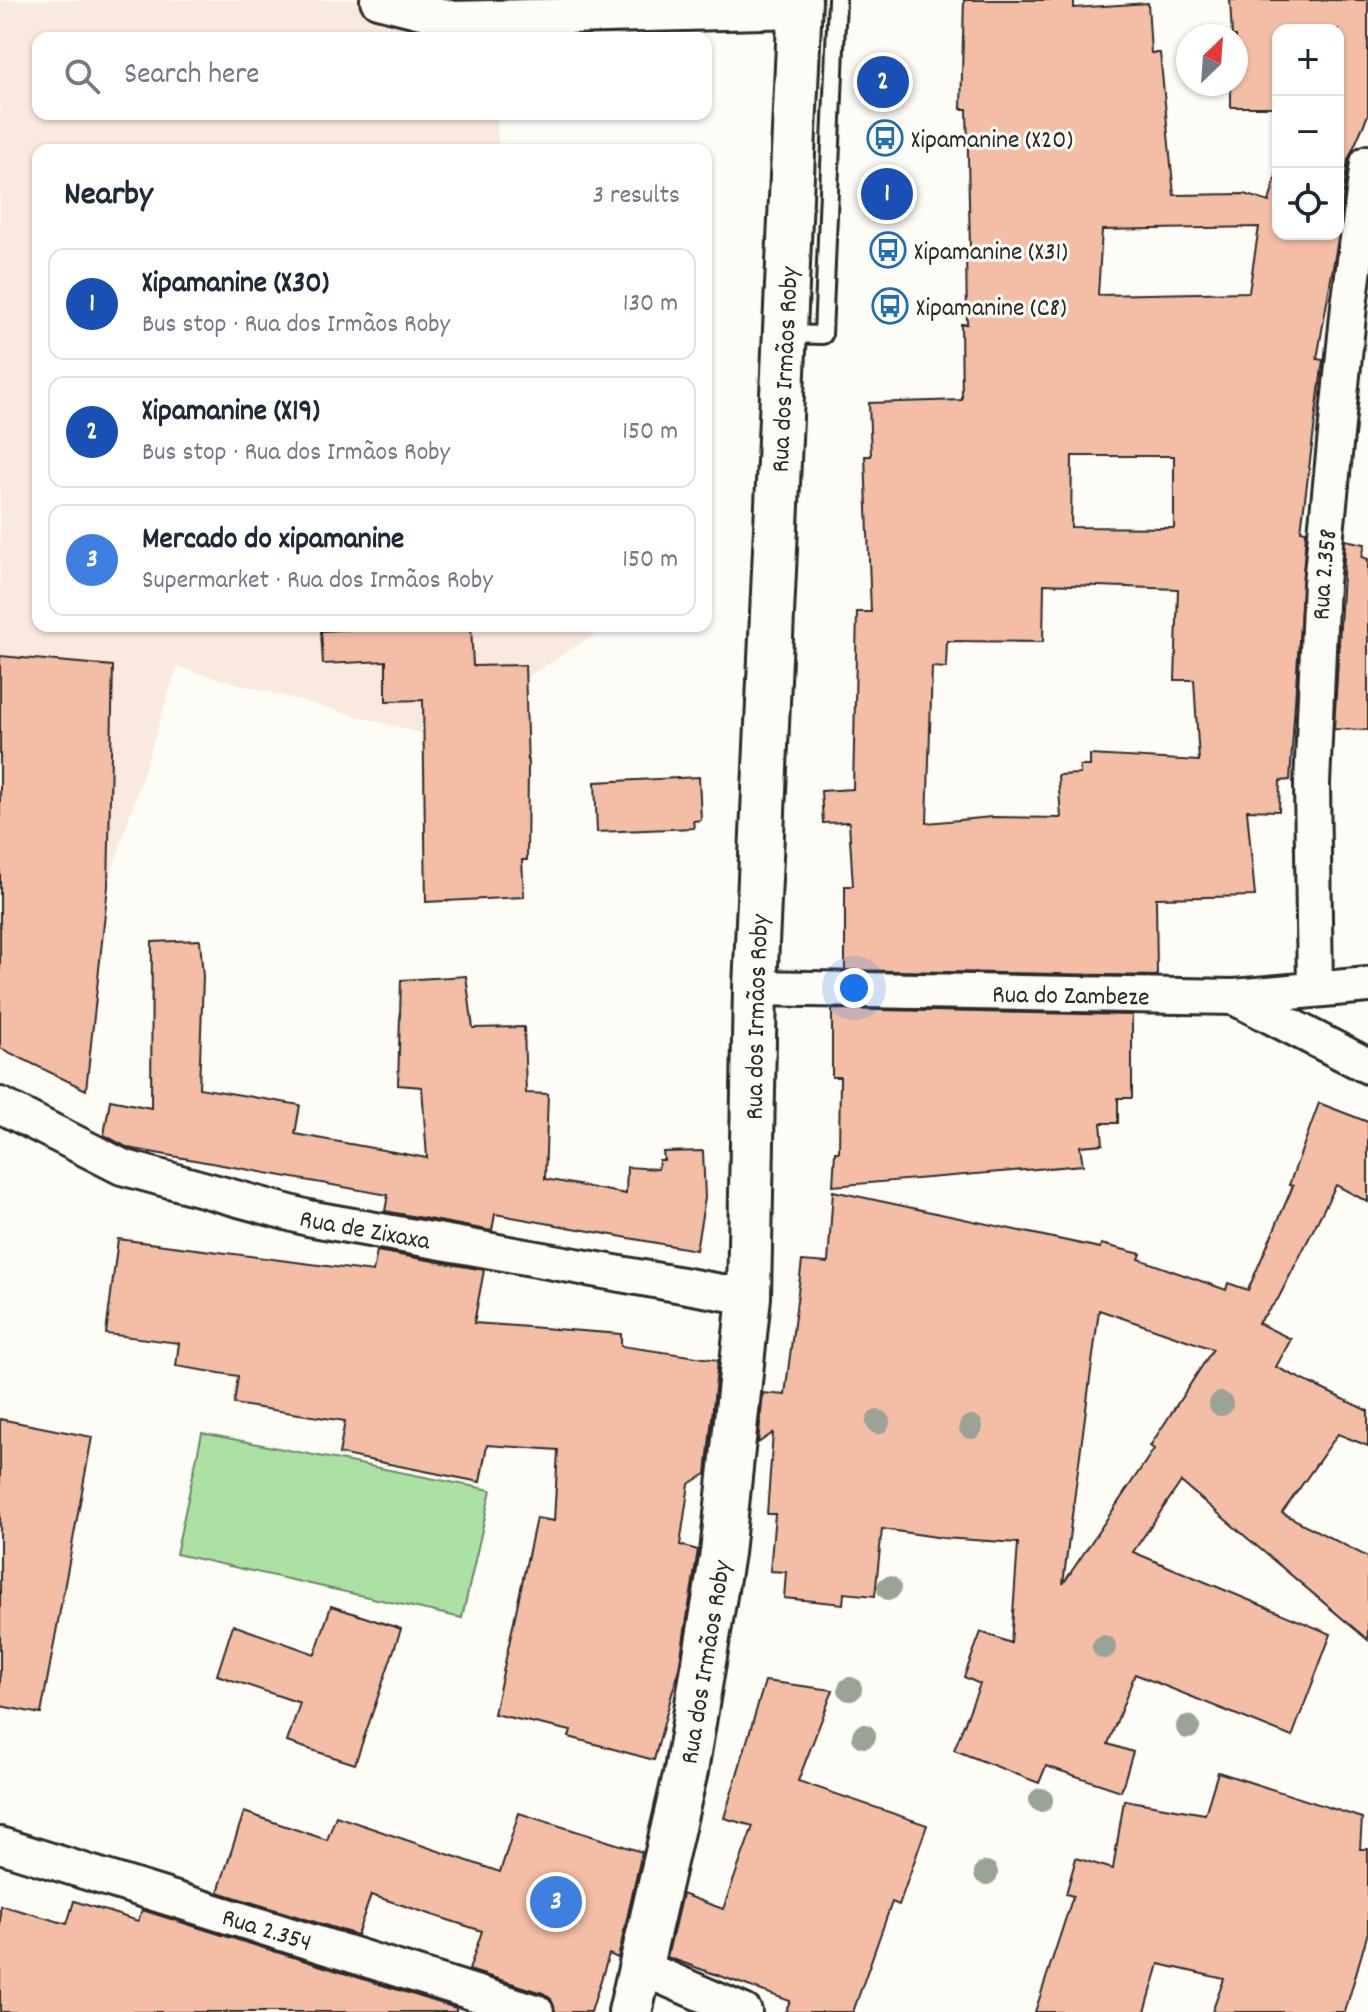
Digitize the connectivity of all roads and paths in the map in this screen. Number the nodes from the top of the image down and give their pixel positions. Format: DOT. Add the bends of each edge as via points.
graph roads {
  1 [pos="378,0"];
  2 [pos="812,3"];
  3 [pos="1368,163"];
  4 [pos="1368,985"];
  5 [pos="755,988"];
  6 [pos="1315,988"];
  7 [pos="1234,997"];
  8 [pos="1368,1066"];
  9 [pos="0,1105"];
  10 [pos="749,1297"];
  11 [pos="0,1845"];
  12 [pos="640,1967"];
  13 [pos="536,2012"];
  14 [pos="630,2012"];
  15 [pos="744,2012"];
  1 -- 2 [label="street" via="453,19"];
  2 -- 5 [label="street, Rua dos Irmãos Roby" via="784,334"];
  3 -- 6 [label="street, Rua 2.358" via="1321,583 1312,784"];
  4 -- 6 [label="street"];
  5 -- 7 [label="street, Rua do Zambeze"];
  5 -- 10 [label="street, Rua dos Irmãos Roby"];
  6 -- 7 [label="street"];
  7 -- 8 [label="street, Rua do Zambeze"];
  9 -- 10 [label="street, Rua de Zixaxa" via="122,1167 308,1218"];
  10 -- 12 [label="street, Rua dos Irmãos Roby" via="722,1553 692,1740"];
  11 -- 13 [label="street, Rua 2.354"];
  12 -- 14 [label="street, Rua dos Irmãos Roby"];
  12 -- 15 [label="street"];
}
